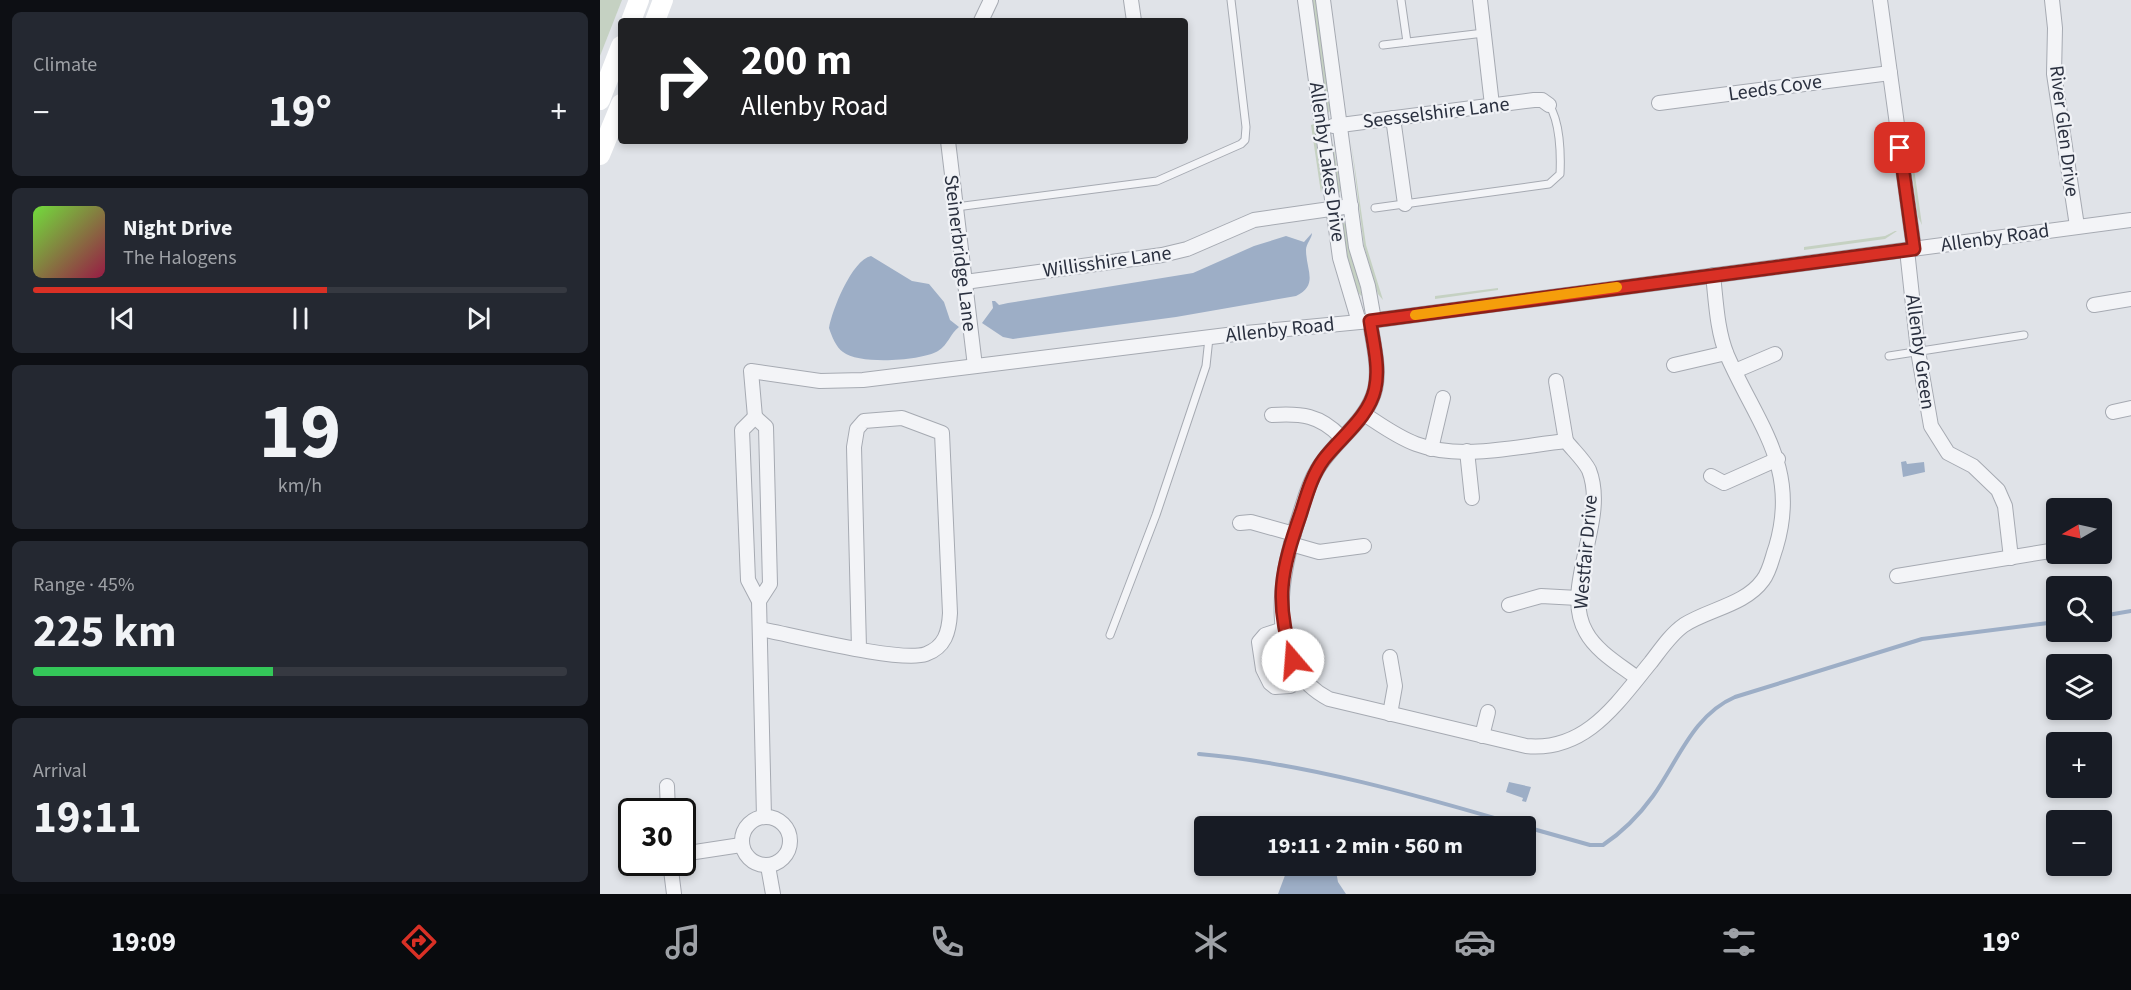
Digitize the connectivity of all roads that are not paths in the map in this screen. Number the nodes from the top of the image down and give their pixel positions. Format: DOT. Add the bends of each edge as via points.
graph roads {
  1 [pos="639,0"];
  2 [pos="663,0"];
  3 [pos="991,0"];
  4 [pos="1131,0"];
  5 [pos="1231,0"];
  6 [pos="1305,0"];
  7 [pos="1323,0"];
  8 [pos="1401,0"];
  9 [pos="1480,0"];
  10 [pos="1881,0"];
  11 [pos="2052,0"];
  12 [pos="632,18"];
  13 [pos="656,18"];
  14 [pos="982,18"];
  15 [pos="1134,18"];
  16 [pos="1484,33"];
  17 [pos="1407,42"];
  18 [pos="1383,45"];
  19 [pos="618,54"];
  20 [pos="1890,73"];
  21 [pos="600,100"];
  22 [pos="1659,103"];
  23 [pos="1492,105"];
  24 [pos="1549,105"];
  25 [pos="618,111"];
  26 [pos="1393,118"];
  27 [pos="1340,125"];
  28 [pos="1322,127"];
  29 [pos="948,144"];
  30 [pos="600,155"];
  31 [pos="1405,204"];
  32 [pos="1351,206"];
  33 [pos="955,207"];
  34 [pos="1333,208"];
  35 [pos="1375,208"];
  36 [pos="2131,220"];
  37 [pos="2077,226"];
  38 [pos="1910,249"];
  39 [pos="1713,275"];
  40 [pos="964,282"];
  41 [pos="2131,299"];
  42 [pos="2094,305"];
  43 [pos="1368,321"];
  44 [pos="2024,335"];
  45 [pos="1209,338"];
  46 [pos="1918,351"];
  47 [pos="1726,353"];
  48 [pos="1775,354"];
  49 [pos="1889,356"];
  50 [pos="1674,365"];
  51 [pos="975,366"];
  52 [pos="1735,371"];
  53 [pos="1556,381"];
  54 [pos="1443,398"];
  55 [pos="2131,408"];
  56 [pos="2114,412"];
  57 [pos="1364,414"];
  58 [pos="1272,415"];
  59 [pos="755,417"];
  60 [pos="1341,437"];
  61 [pos="1566,441"];
  62 [pos="1431,449"];
  63 [pos="1467,451"];
  64 [pos="1778,459"];
  65 [pos="1711,476"];
  66 [pos="1472,498"];
  67 [pos="1239,523"];
  68 [pos="1292,539"];
  69 [pos="1364,546"];
  70 [pos="2046,552"];
  71 [pos="2011,558"];
  72 [pos="1897,576"];
  73 [pos="1578,598"];
  74 [pos="759,601"];
  75 [pos="1509,605"];
  76 [pos="760,629"];
  77 [pos="1283,629"];
  78 [pos="1110,635"];
  79 [pos="859,648"];
  80 [pos="1390,657"];
  81 [pos="1637,678"];
  82 [pos="1304,679"];
  83 [pos="1488,712"];
  84 [pos="1390,714"];
  85 [pos="1482,736"];
  86 [pos="667,786"];
  87 [pos="667,798"];
  88 [pos="764,816"];
  89 [pos="741,845"];
  90 [pos="696,852"];
  91 [pos="768,866"];
  92 [pos="672,876"];
  93 [pos="674,894"];
  94 [pos="773,894"];
  1 -- 12 [label="main road"];
  2 -- 13 [label="main road"];
  3 -- 14 [label="street"];
  4 -- 15 [label="street"];
  5 -- 33 [label="lane" via="1246,127 1241,144 1157,181"];
  6 -- 28 [label="street, Allenby Lakes Drive"];
  7 -- 27 [label="street, Allenby Lakes Drive"];
  8 -- 17 [label="lane"];
  9 -- 16 [label="street"];
  10 -- 20 [label="street, Allenby Green"];
  11 -- 37 [label="street, River Glen Drive" via="2054,74"];
  16 -- 17 [label="lane"];
  16 -- 23 [label="street"];
  17 -- 18 [label="lane"];
  19 -- 21 [label="main road"];
  20 -- 22 [label="street, Leeds Cove"];
  20 -- 38 [label="street, Allenby Green"];
  23 -- 24 [label="street, Seesselshire Lane" via="1534,100"];
  23 -- 26 [label="street, Seesselshire Lane"];
  24 -- 31 [label="lane" via="1560,165 1560,174 1550,184"];
  25 -- 30 [label="main road"];
  26 -- 27 [label="street, Seesselshire Lane"];
  26 -- 31 [label="street"];
  27 -- 28 [label="street, Seesselshire Lane"];
  27 -- 32 [label="street, Allenby Lakes Drive"];
  28 -- 34 [label="street, Allenby Lakes Drive"];
  29 -- 33 [label="street, Steinerbridge Lane"];
  31 -- 35 [label="lane"];
  32 -- 34 [label="street, Willisshire Lane"];
  32 -- 43 [label="street, Allenby Lakes Drive" via="1356,247 1368,286"];
  33 -- 40 [label="street, Steinerbridge Lane"];
  34 -- 40 [label="street, Willisshire Lane" via="1254,220 1168,254"];
  34 -- 43 [label="street, Allenby Lakes Drive" via="1340,258"];
  36 -- 37 [label="street, Allenby Road"];
  37 -- 38 [label="street, Allenby Road"];
  38 -- 39 [label="street, Allenby Road"];
  38 -- 46 [label="street, Allenby Green"];
  39 -- 43 [label="street, Allenby Road"];
  39 -- 47 [label="street"];
  40 -- 51 [label="street, Steinerbridge Lane"];
  41 -- 42 [label="street"];
  43 -- 45 [label="street, Allenby Road"];
  43 -- 57 [label="street" via="1376,378"];
  44 -- 46 [label="lane"];
  45 -- 51 [label="street, Allenby Road"];
  45 -- 78 [label="lane" via="1206,366 1174,462"];
  46 -- 49 [label="lane"];
  46 -- 71 [label="street, Allenby Green" via="1931,426 1948,453 1973,466 1998,490 2005,506"];
  47 -- 50 [label="street"];
  47 -- 52 [label="street"];
  48 -- 52 [label="street"];
  51 -- 59 [label="street, Allenby Road" via="844,382 751,371"];
  52 -- 64 [label="street"];
  53 -- 61 [label="street"];
  54 -- 62 [label="street"];
  55 -- 56 [label="street"];
  57 -- 60 [label="street"];
  57 -- 62 [label="street" via="1394,434"];
  58 -- 60 [label="street" via="1309,415 1326,423"];
  59 -- 74 [label="street" via="765,427 770,584"];
  59 -- 74 [label="street" via="742,430 748,580"];
  60 -- 68 [label="street" via="1312,479"];
  61 -- 63 [label="street"];
  61 -- 73 [label="street, Westfair Drive" via="1588,469 1594,493"];
  62 -- 63 [label="street"];
  63 -- 66 [label="street"];
  64 -- 65 [label="street" via="1724,483"];
  64 -- 81 [label="street" via="1784,482 1783,522 1764,579 1745,596 1684,625"];
  67 -- 68 [label="street" via="1251,522"];
  68 -- 69 [label="street" via="1319,552"];
  68 -- 77 [label="street" via="1282,583"];
  70 -- 71 [label="street"];
  71 -- 72 [label="street"];
  73 -- 75 [label="street" via="1541,596"];
  73 -- 81 [label="street, Westfair Drive" via="1581,622 1591,640"];
  74 -- 76 [label="street"];
  76 -- 79 [label="street"];
  76 -- 88 [label="street"];
  77 -- 82 [label="street"];
  77 -- 82 [label="street" via="1259,642 1266,676 1270,683 1283,689"];
  79 -- 79 [label="street" via="906,657 926,654 940,646 949,631 942,433 902,418 864,421 856,429"];
  80 -- 84 [label="street" via="1395,686"];
  81 -- 85 [label="street" via="1597,725 1572,740 1536,747"];
  82 -- 84 [label="street" via="1329,699"];
  83 -- 85 [label="street"];
  84 -- 85 [label="street"];
  86 -- 87 [label="street"];
  88 -- 89 [label="street" via="744,829"];
  88 -- 91 [label="street" via="786,827 790,842 785,857"];
  89 -- 90 [label="street"];
  89 -- 91 [label="street" via="749,859"];
  91 -- 94 [label="street"];
  92 -- 93 [label="street"];
}
